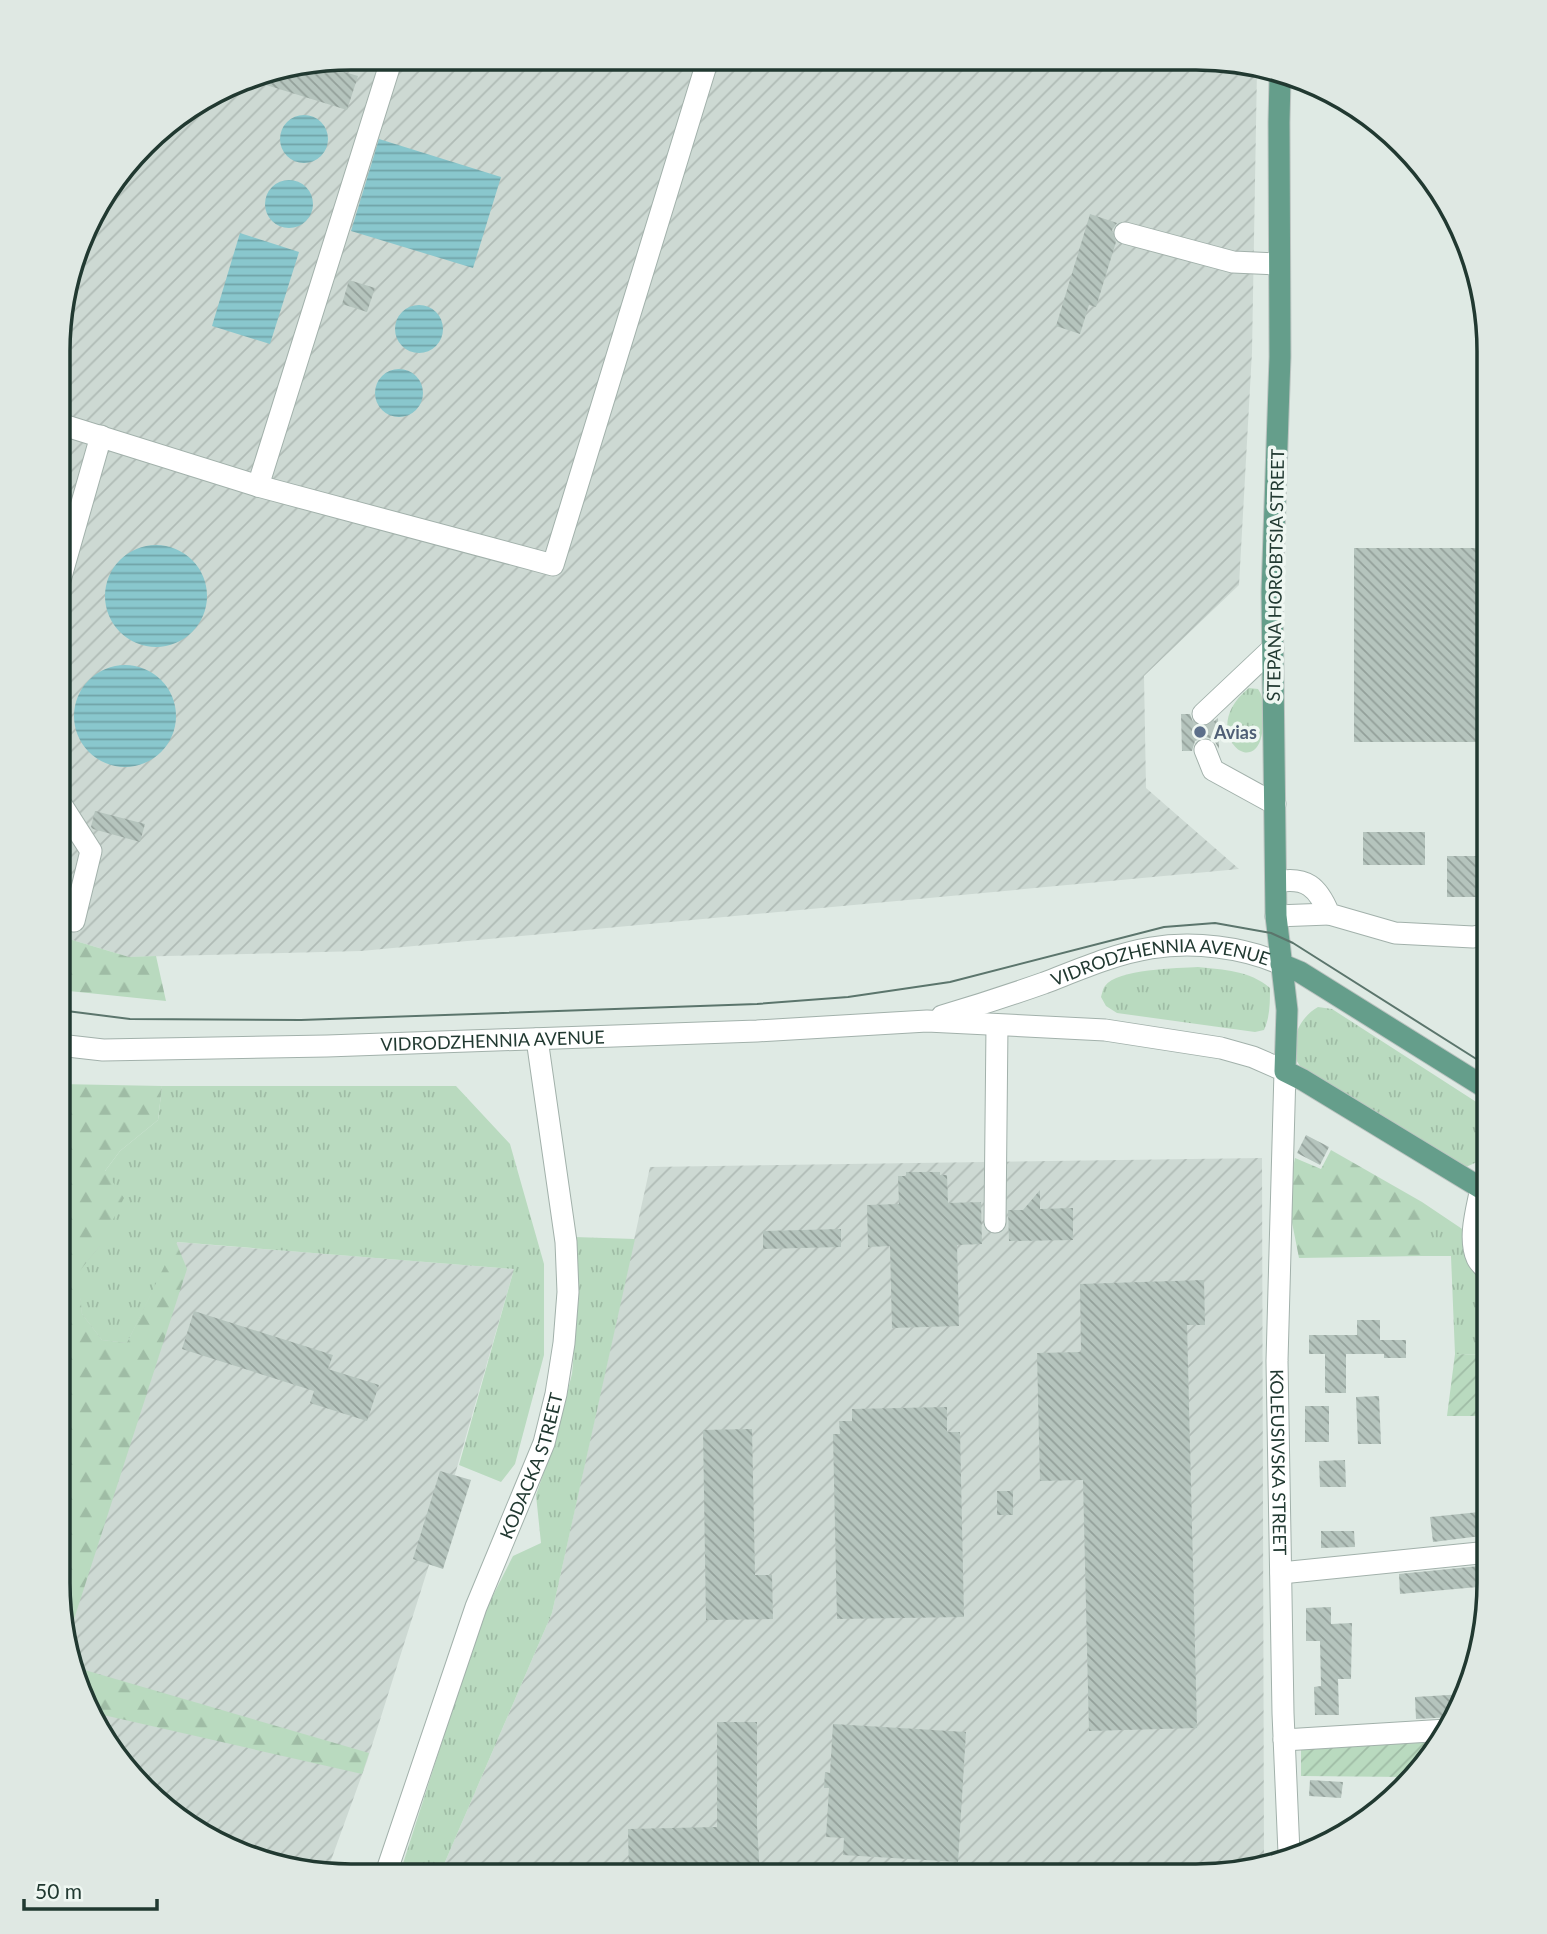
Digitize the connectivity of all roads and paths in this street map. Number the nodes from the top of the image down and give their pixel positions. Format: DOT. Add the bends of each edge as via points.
graph roads {
  1 [pos="388,70"];
  2 [pos="705,70"];
  3 [pos="1280,83"];
  4 [pos="1125,233"];
  5 [pos="1279,264"];
  6 [pos="70,427"];
  7 [pos="101,436"];
  8 [pos="258,485"];
  9 [pos="70,545"];
  10 [pos="1273,648"];
  11 [pos="1203,713"];
  12 [pos="1205,750"];
  13 [pos="1275,804"];
  14 [pos="70,818"];
  15 [pos="1276,882"];
  16 [pos="1329,914"];
  17 [pos="1276,916"];
  18 [pos="74,921"];
  19 [pos="1477,936"];
  20 [pos="1282,964"];
  21 [pos="927,1021"];
  22 [pos="997,1025"];
  23 [pos="537,1039"];
  24 [pos="70,1046"];
  25 [pos="1285,1071"];
  26 [pos="1477,1083"];
  27 [pos="1477,1180"];
  28 [pos="1477,1218"];
  29 [pos="995,1222"];
  30 [pos="1477,1259"];
  31 [pos="1477,1553"];
  32 [pos="1281,1573"];
  33 [pos="1435,1731"];
  34 [pos="1284,1740"];
  35 [pos="1289,1848"];
  36 [pos="389,1864"];
  1 -- 8 [label="street"];
  2 -- 8 [label="street" via="553,565"];
  3 -- 5 [label="main road, STEPANA HOROBTSIA STREET"];
  4 -- 5 [label="street" via="1233,262"];
  5 -- 10 [label="main road, STEPANA HOROBTSIA STREET"];
  6 -- 7 [label="street"];
  7 -- 8 [label="street"];
  7 -- 9 [label="street"];
  10 -- 11 [label="street"];
  10 -- 13 [label="main road, STEPANA HOROBTSIA STREET"];
  12 -- 13 [label="street" via="1213,770"];
  13 -- 15 [label="main road, STEPANA HOROBTSIA STREET"];
  14 -- 18 [label="street" via="91,851"];
  15 -- 16 [label="street" via="1287,879 1315,888"];
  15 -- 17 [label="main road, STEPANA HOROBTSIA STREET"];
  16 -- 17 [label="street"];
  16 -- 19 [label="street" via="1395,933"];
  17 -- 20 [label="main road, STEPANA HOROBTSIA STREET"];
  20 -- 21 [label="street, VIDRODZHENNIA AVENUE" via="1210,946 1151,948"];
  20 -- 25 [label="main road, STEPANA HOROBTSIA STREET" via="1287,1010"];
  20 -- 26 [label="main road, VIDRODZHENNIA AVENUE"];
  21 -- 22 [label="street, VIDRODZHENNIA AVENUE"];
  21 -- 23 [label="street, VIDRODZHENNIA AVENUE"];
  22 -- 25 [label="street, VIDRODZHENNIA AVENUE" via="1105,1030 1221,1048"];
  22 -- 29 [label="street"];
  23 -- 24 [label="street, VIDRODZHENNIA AVENUE" via="103,1050"];
  23 -- 36 [label="street, KODACKA STREET" via="566,1242 568,1292 556,1394 544,1443 476,1607"];
  25 -- 27 [label="main road, VIDRODZHENNIA AVENUE"];
  25 -- 32 [label="street, KOLEUSIVSKA STREET" via="1277,1360"];
  28 -- 30 [label="street"];
  31 -- 32 [label="street"];
  32 -- 34 [label="street, KOLEUSIVSKA STREET"];
  33 -- 34 [label="street"];
  34 -- 35 [label="street, KOLEUSIVSKA STREET"];
}
